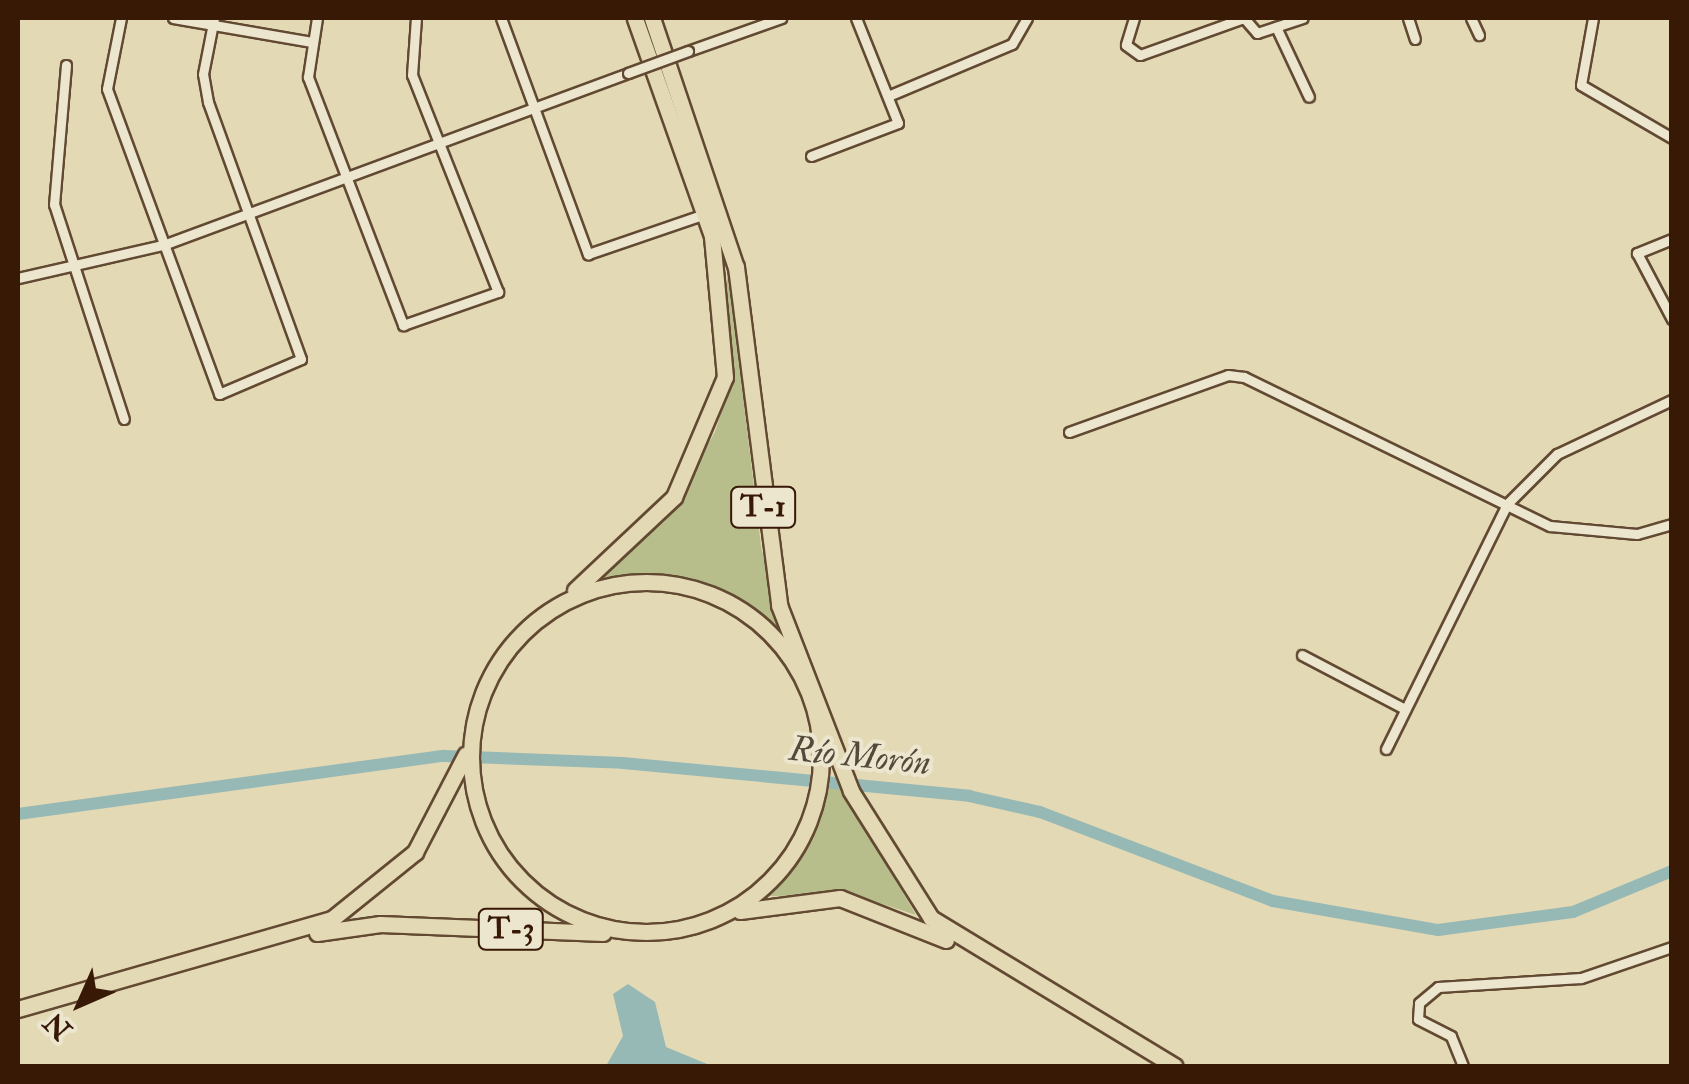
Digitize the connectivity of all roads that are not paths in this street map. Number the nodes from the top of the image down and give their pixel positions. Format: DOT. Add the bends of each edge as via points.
graph roads {
  1 [pos="121,18"];
  2 [pos="173,18"];
  3 [pos="317,18"];
  4 [pos="416,18"];
  5 [pos="501,18"];
  6 [pos="636,18"];
  7 [pos="652,18"];
  8 [pos="782,18"];
  9 [pos="856,18"];
  10 [pos="1028,18"];
  11 [pos="1134,18"];
  12 [pos="1244,18"];
  13 [pos="1304,18"];
  14 [pos="1408,18"];
  15 [pos="1471,18"];
  16 [pos="1593,18"];
  17 [pos="213,20"];
  18 [pos="1276,27"];
  19 [pos="1479,35"];
  20 [pos="1415,39"];
  21 [pos="312,42"];
  22 [pos="66,65"];
  23 [pos="888,96"];
  24 [pos="1309,97"];
  25 [pos="536,107"];
  26 [pos="1672,138"];
  27 [pos="441,140"];
  28 [pos="812,156"];
  29 [pos="345,177"];
  30 [pos="248,214"];
  31 [pos="704,214"];
  32 [pos="1672,238"];
  33 [pos="166,244"];
  34 [pos="72,272"];
  35 [pos="18,278"];
  36 [pos="1672,319"];
  37 [pos="1672,400"];
  38 [pos="124,419"];
  39 [pos="1068,432"];
  40 [pos="1507,504"];
  41 [pos="1672,524"];
  42 [pos="544,614"];
  43 [pos="1302,655"];
  44 [pos="811,700"];
  45 [pos="1405,710"];
  46 [pos="1386,749"];
  47 [pos="829,761"];
  48 [pos="467,766"];
  49 [pos="711,920"];
  50 [pos="642,932"];
  51 [pos="274,942"];
  52 [pos="1672,946"];
  53 [pos="18,1009"];
  54 [pos="1155,1066"];
  55 [pos="1174,1066"];
  56 [pos="1463,1066"];
  1 -- 33 [label="street" via="107,89"];
  2 -- 17 [label="street"];
  3 -- 21 [label="street"];
  4 -- 27 [label="street" via="412,75"];
  5 -- 25 [label="street"];
  6 -- 31 [label="highway, T-1"];
  7 -- 44 [label="highway, T-1" via="736,268 770,565"];
  8 -- 25 [label="street, bridge"];
  9 -- 23 [label="street"];
  10 -- 23 [label="street" via="1012,44"];
  11 -- 12 [label="street" via="1126,46 1140,55"];
  12 -- 18 [label="street" via="1255,32"];
  13 -- 18 [label="street"];
  14 -- 20 [label="street"];
  15 -- 19 [label="street"];
  16 -- 26 [label="street" via="1581,85"];
  17 -- 21 [label="street"];
  17 -- 30 [label="street" via="205,88"];
  18 -- 24 [label="street"];
  21 -- 29 [label="street" via="308,77"];
  22 -- 34 [label="street" via="54,204"];
  23 -- 28 [label="street" via="898,123"];
  25 -- 27 [label="street"];
  25 -- 31 [label="street" via="588,254"];
  27 -- 29 [label="street"];
  27 -- 29 [label="street" via="498,292 398,322"];
  29 -- 30 [label="street"];
  30 -- 33 [label="street"];
  30 -- 33 [label="street" via="301,360 219,394"];
  31 -- 42 [label="highway, T-1" via="725,338 710,428 655,521"];
  32 -- 36 [label="street" via="1638,253"];
  33 -- 34 [label="street"];
  34 -- 35 [label="street"];
  34 -- 38 [label="street"];
  37 -- 40 [label="street" via="1556,454"];
  39 -- 40 [label="street" via="1228,375 1244,377"];
  40 -- 41 [label="street" via="1580,532 1637,534"];
  40 -- 45 [label="street"];
  42 -- 44 [label="highway, T-1" via="622,583 692,588 765,629"];
  42 -- 48 [label="highway, T-1" via="496,665"];
  43 -- 45 [label="street"];
  44 -- 47 [label="highway, T-1"];
  45 -- 46 [label="street"];
  47 -- 49 [label="highway, T-1" via="779,872"];
  47 -- 55 [label="highway, T-1" via="931,918"];
  48 -- 50 [label="highway, T-1" via="486,828 527,885 574,916"];
  48 -- 51 [label="highway, T-3" via="439,818 394,873 332,919"];
  49 -- 50 [label="highway, T-1"];
  49 -- 54 [label="highway, T-1" via="810,897 886,909"];
  50 -- 51 [label="highway, T-3" via="380,924"];
  51 -- 53 [label="highway, T-3"];
  52 -- 56 [label="street" via="1534,986 1438,987 1419,1004 1418,1019 1451,1036"];
}
